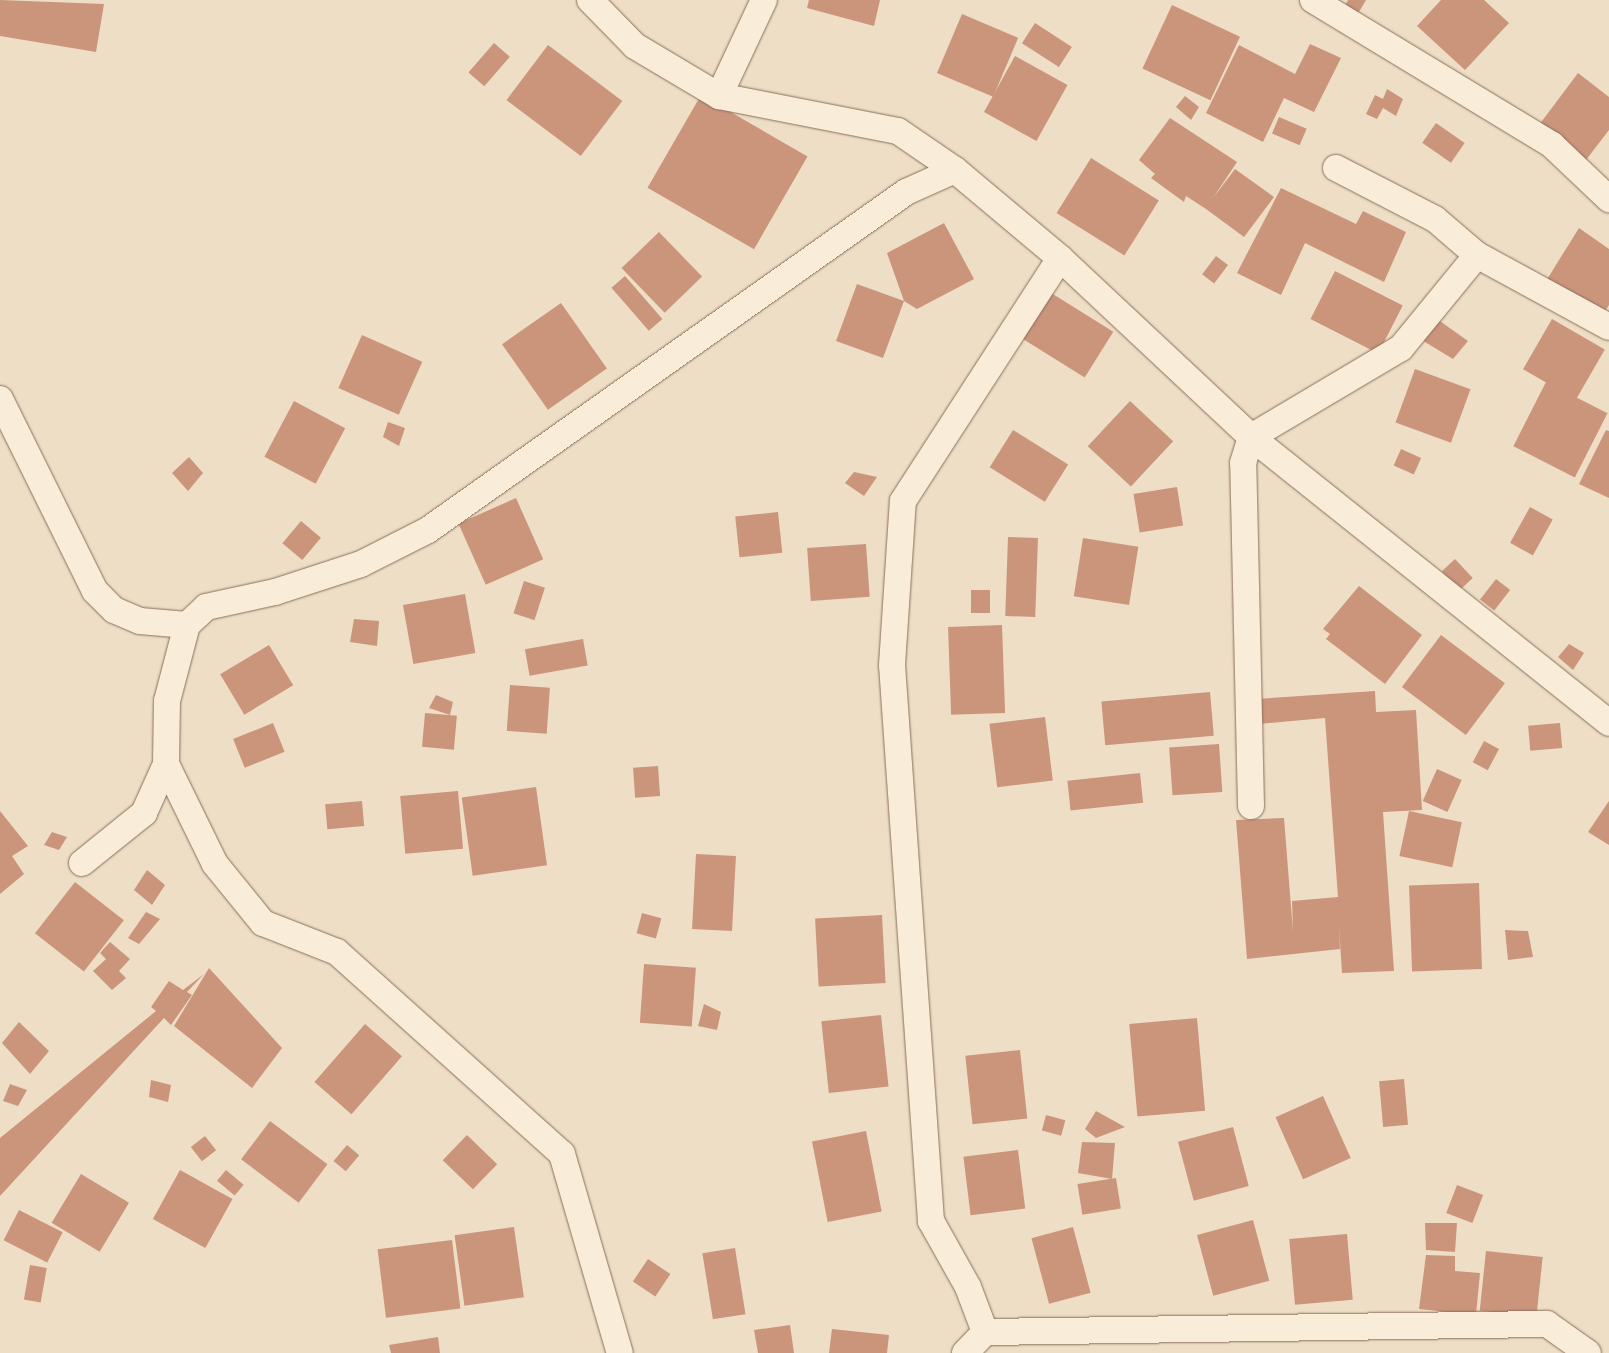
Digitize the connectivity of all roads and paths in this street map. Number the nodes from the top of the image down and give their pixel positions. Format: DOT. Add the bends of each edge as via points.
graph roads {
  1 [pos="590,0"];
  2 [pos="764,0"];
  3 [pos="1313,0"];
  4 [pos="719,96"];
  5 [pos="1336,168"];
  6 [pos="955,170"];
  7 [pos="1609,199"];
  8 [pos="1477,255"];
  9 [pos="1060,258"];
  10 [pos="1609,327"];
  11 [pos="0,399"];
  12 [pos="1251,437"];
  13 [pos="187,625"];
  14 [pos="1609,723"];
  15 [pos="166,764"];
  16 [pos="1251,806"];
  17 [pos="82,862"];
  18 [pos="985,1332"];
  19 [pos="620,1353"];
  20 [pos="965,1353"];
  21 [pos="1588,1353"];
  1 -- 4 [label="street" via="635,46"];
  2 -- 4 [label="street"];
  3 -- 7 [label="street" via="1552,145"];
  4 -- 6 [label="street" via="898,131"];
  5 -- 8 [label="street" via="1435,219"];
  6 -- 9 [label="street"];
  6 -- 13 [label="street" via="906,192 428,530 360,564 275,592 206,607"];
  8 -- 10 [label="street"];
  8 -- 12 [label="street" via="1401,348"];
  9 -- 12 [label="street"];
  9 -- 18 [label="street" via="903,501 892,665 931,1221 968,1287"];
  11 -- 13 [label="street" via="95,591 114,610 140,622"];
  12 -- 14 [label="street"];
  12 -- 16 [label="street" via="1243,463"];
  13 -- 15 [label="street" via="167,701"];
  15 -- 17 [label="street" via="144,813"];
  15 -- 19 [label="street" via="215,864 263,923 337,952 562,1154"];
  18 -- 20 [label="street"];
  18 -- 21 [label="street" via="1547,1324"];
}
